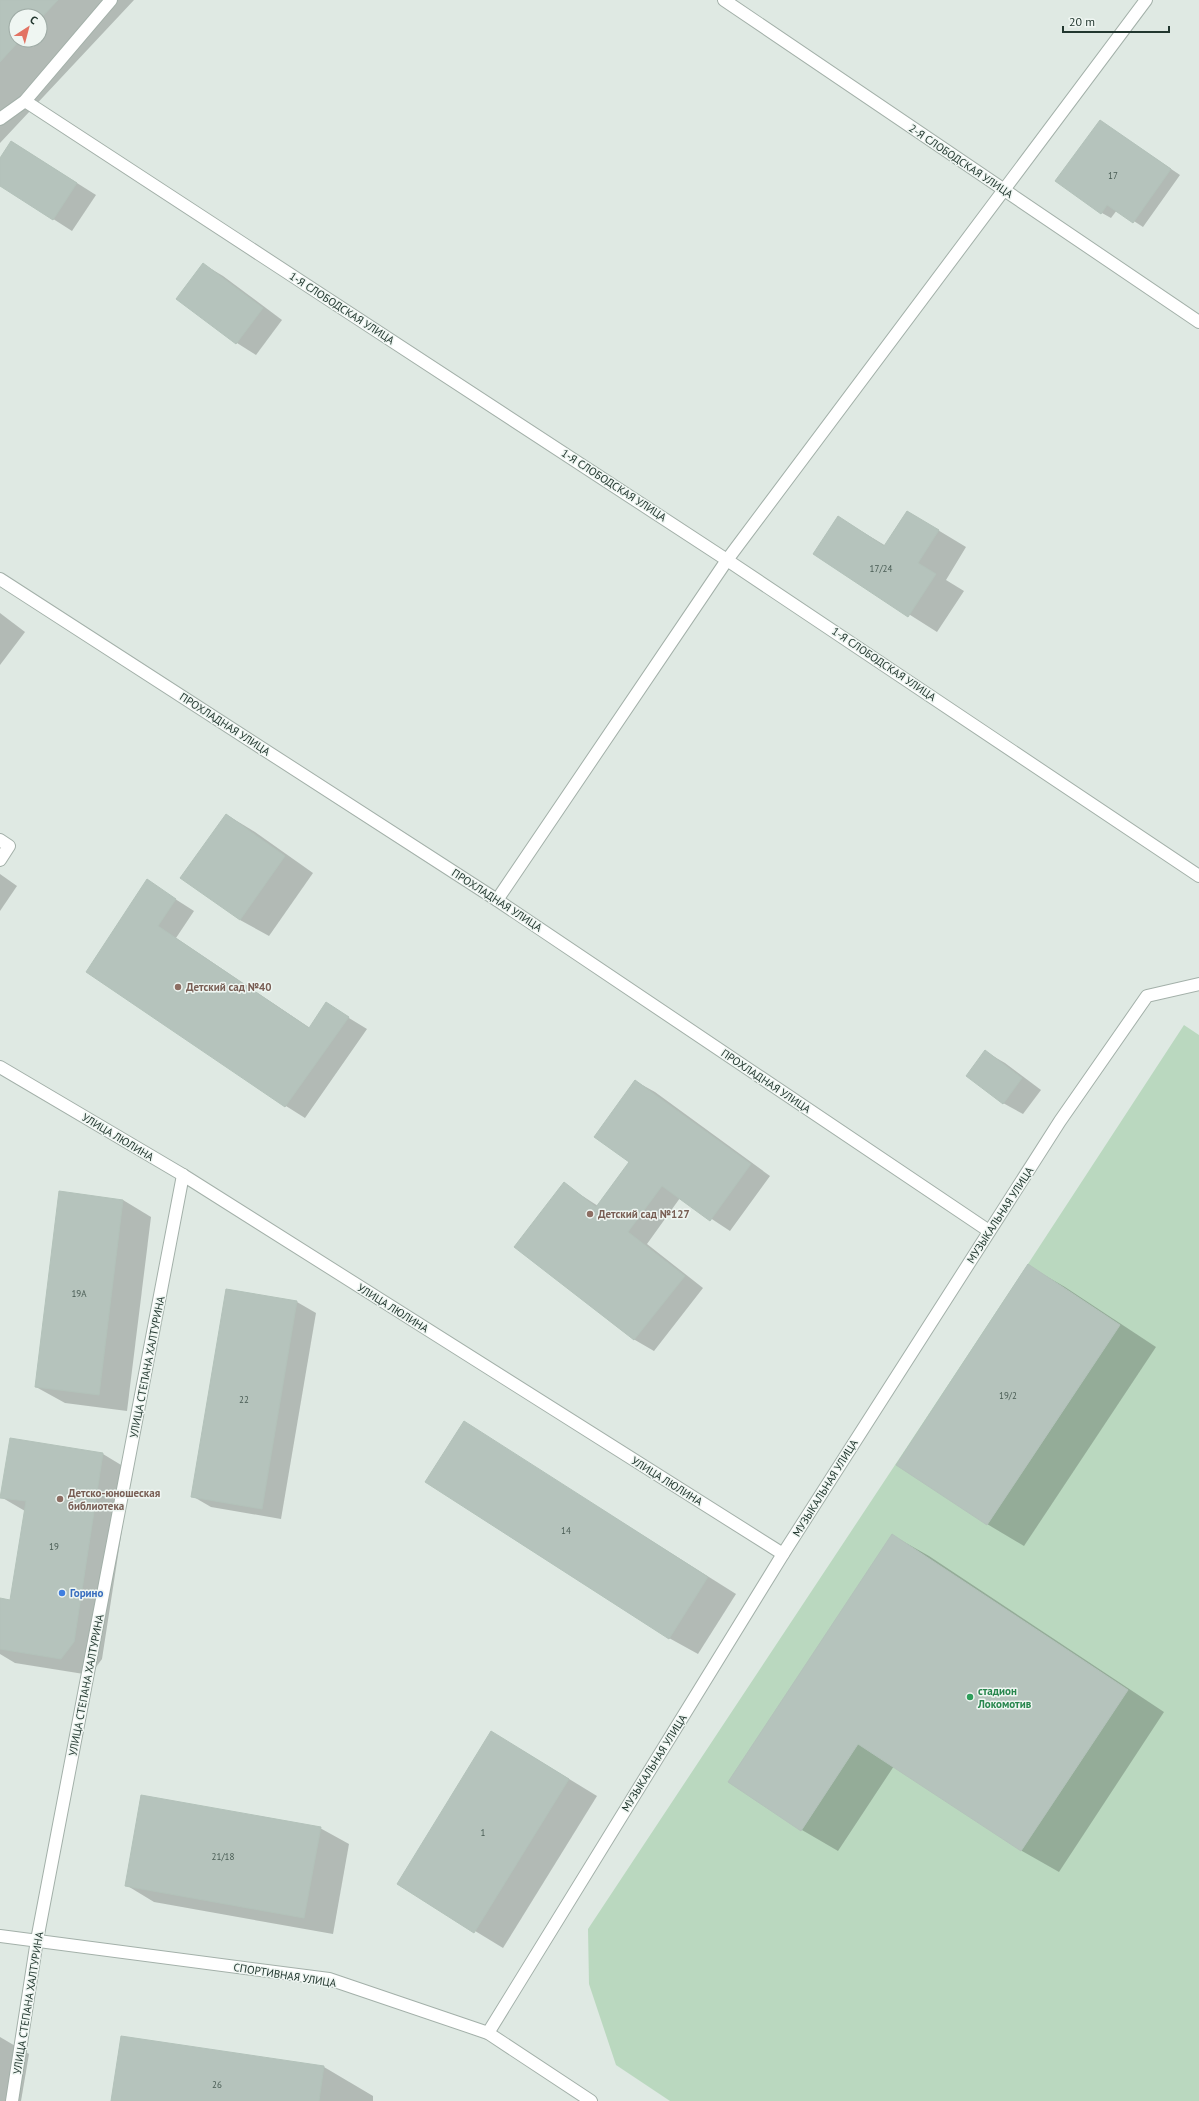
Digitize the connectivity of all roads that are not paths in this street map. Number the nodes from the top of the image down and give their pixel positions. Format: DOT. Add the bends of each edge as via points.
graph roads {
  1 [pos="112,0"];
  2 [pos="724,0"];
  3 [pos="1146,0"];
  4 [pos="25,100"];
  5 [pos="0,119"];
  6 [pos="1005,191"];
  7 [pos="1199,322"];
  8 [pos="728,560"];
  9 [pos="0,579"];
  10 [pos="0,840"];
  11 [pos="0,860"];
  12 [pos="1199,876"];
  13 [pos="497,900"];
  14 [pos="1198,986"];
  15 [pos="0,1066"];
  16 [pos="183,1175"];
  17 [pos="989,1231"];
  18 [pos="783,1554"];
  19 [pos="0,1936"];
  20 [pos="37,1940"];
  21 [pos="488,2033"];
  22 [pos="12,2101"];
  23 [pos="591,2101"];
  1 -- 4 [label="street"];
  2 -- 6 [label="street, 2-Я СЛОБОДСКАЯ УЛИЦА"];
  3 -- 6 [label="street"];
  4 -- 5 [label="street"];
  4 -- 8 [label="street, 1-Я СЛОБОДСКАЯ УЛИЦА"];
  6 -- 7 [label="street, 2-Я СЛОБОДСКАЯ УЛИЦА"];
  6 -- 8 [label="street"];
  8 -- 12 [label="street, 1-Я СЛОБОДСКАЯ УЛИЦА"];
  8 -- 13 [label="street"];
  9 -- 13 [label="street, ПРОХЛАДНАЯ УЛИЦА"];
  10 -- 11 [label="street" via="9,846"];
  13 -- 17 [label="street, ПРОХЛАДНАЯ УЛИЦА"];
  14 -- 17 [label="street, МУЗЫКАЛЬНАЯ УЛИЦА" via="1147,996 1060,1121"];
  15 -- 16 [label="street, УЛИЦА ЛЮЛИНА"];
  16 -- 18 [label="street, УЛИЦА ЛЮЛИНА"];
  16 -- 20 [label="street, УЛИЦА СТЕПАНА ХАЛТУРИНА"];
  17 -- 18 [label="street, МУЗЫКАЛЬНАЯ УЛИЦА"];
  18 -- 21 [label="street, МУЗЫКАЛЬНАЯ УЛИЦА"];
  19 -- 20 [label="street, СПОРТИВНАЯ УЛИЦА"];
  20 -- 21 [label="street, СПОРТИВНАЯ УЛИЦА" via="328,1979"];
  20 -- 22 [label="street, УЛИЦА СТЕПАНА ХАЛТУРИНА"];
  21 -- 23 [label="street, СПОРТИВНАЯ УЛИЦА"];
}
